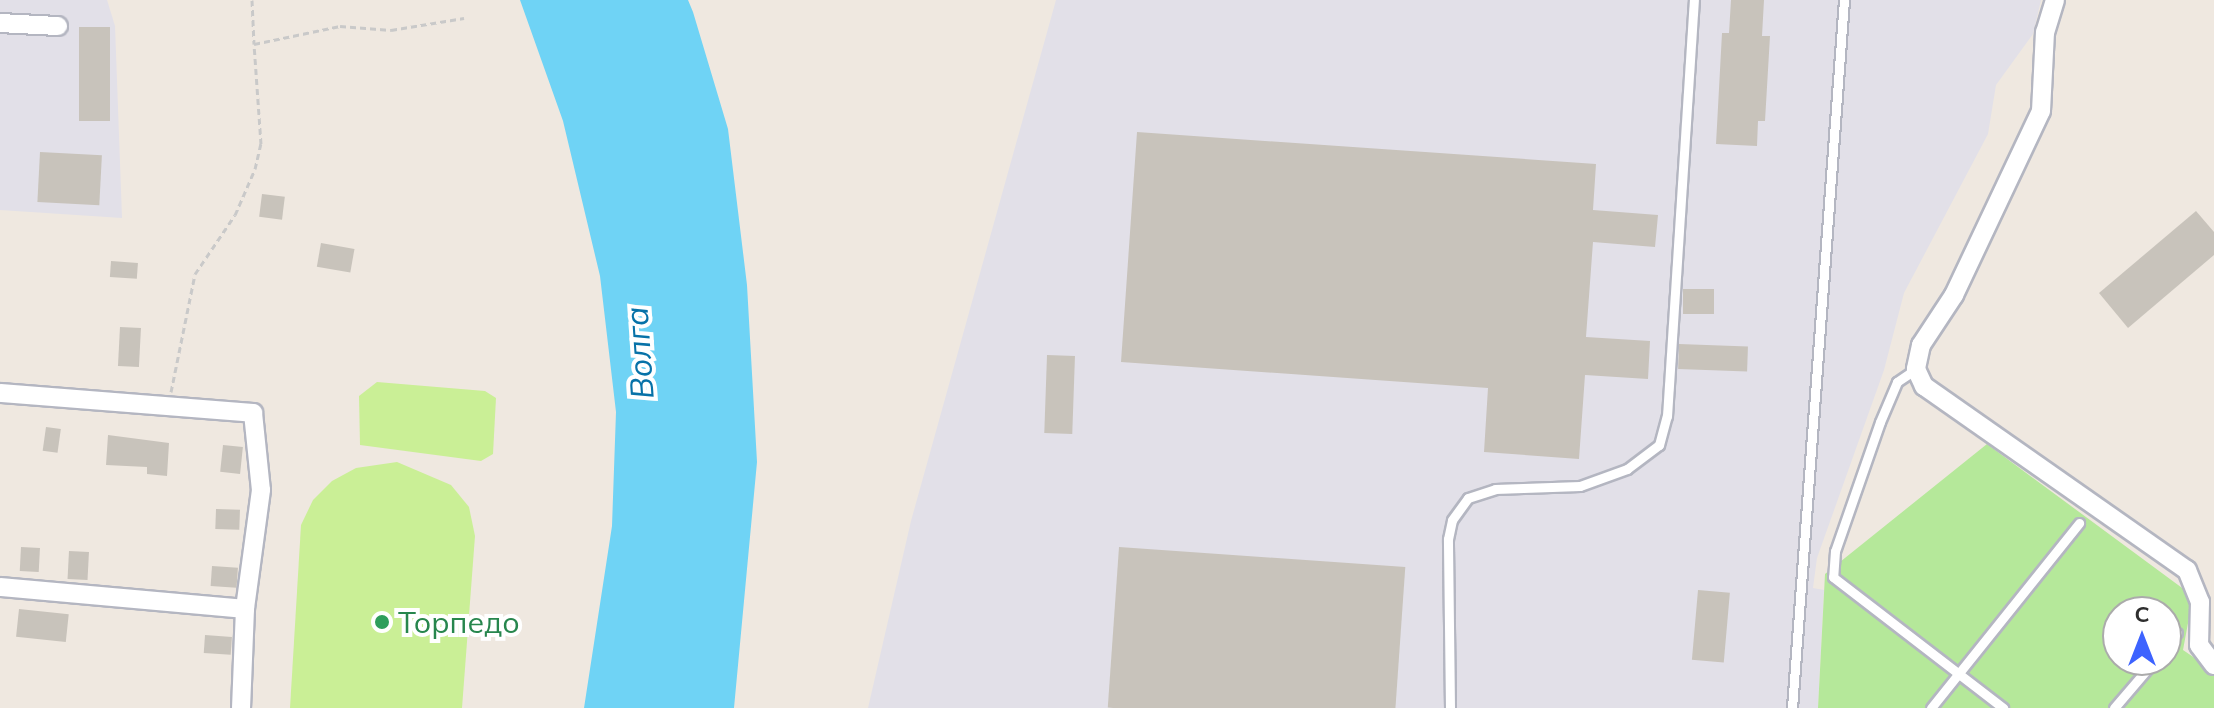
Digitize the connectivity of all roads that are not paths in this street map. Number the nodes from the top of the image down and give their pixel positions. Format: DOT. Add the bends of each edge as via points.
graph roads {
  1 [pos="1694,0"];
  2 [pos="1844,0"];
  3 [pos="2055,0"];
  4 [pos="0,23"];
  5 [pos="58,26"];
  6 [pos="1916,369"];
  7 [pos="0,393"];
  8 [pos="2079,523"];
  9 [pos="0,587"];
  10 [pos="245,609"];
  11 [pos="2214,665"];
  12 [pos="1957,674"];
  13 [pos="2141,676"];
  14 [pos="241,708"];
  15 [pos="1450,708"];
  16 [pos="1792,708"];
  17 [pos="1931,708"];
  18 [pos="2003,708"];
  19 [pos="2114,708"];
  1 -- 15 [label="lane" via="1667,416 1659,445 1627,469 1580,486 1495,489 1468,498 1452,520 1448,539"];
  2 -- 16 [label="lane"];
  3 -- 6 [label="street" via="2045,32 2041,111 1954,295 1921,345"];
  4 -- 5 [label="street"];
  6 -- 11 [label="street" via="1924,386 2187,570 2200,602 2199,645"];
  6 -- 12 [label="lane" via="1897,382 1880,422 1832,571 1839,586"];
  7 -- 10 [label="street" via="253,413 261,490"];
  8 -- 12 [label="lane"];
  9 -- 10 [label="street"];
  10 -- 14 [label="street"];
  12 -- 17 [label="lane"];
  12 -- 18 [label="lane"];
  13 -- 19 [label="lane"];
}
